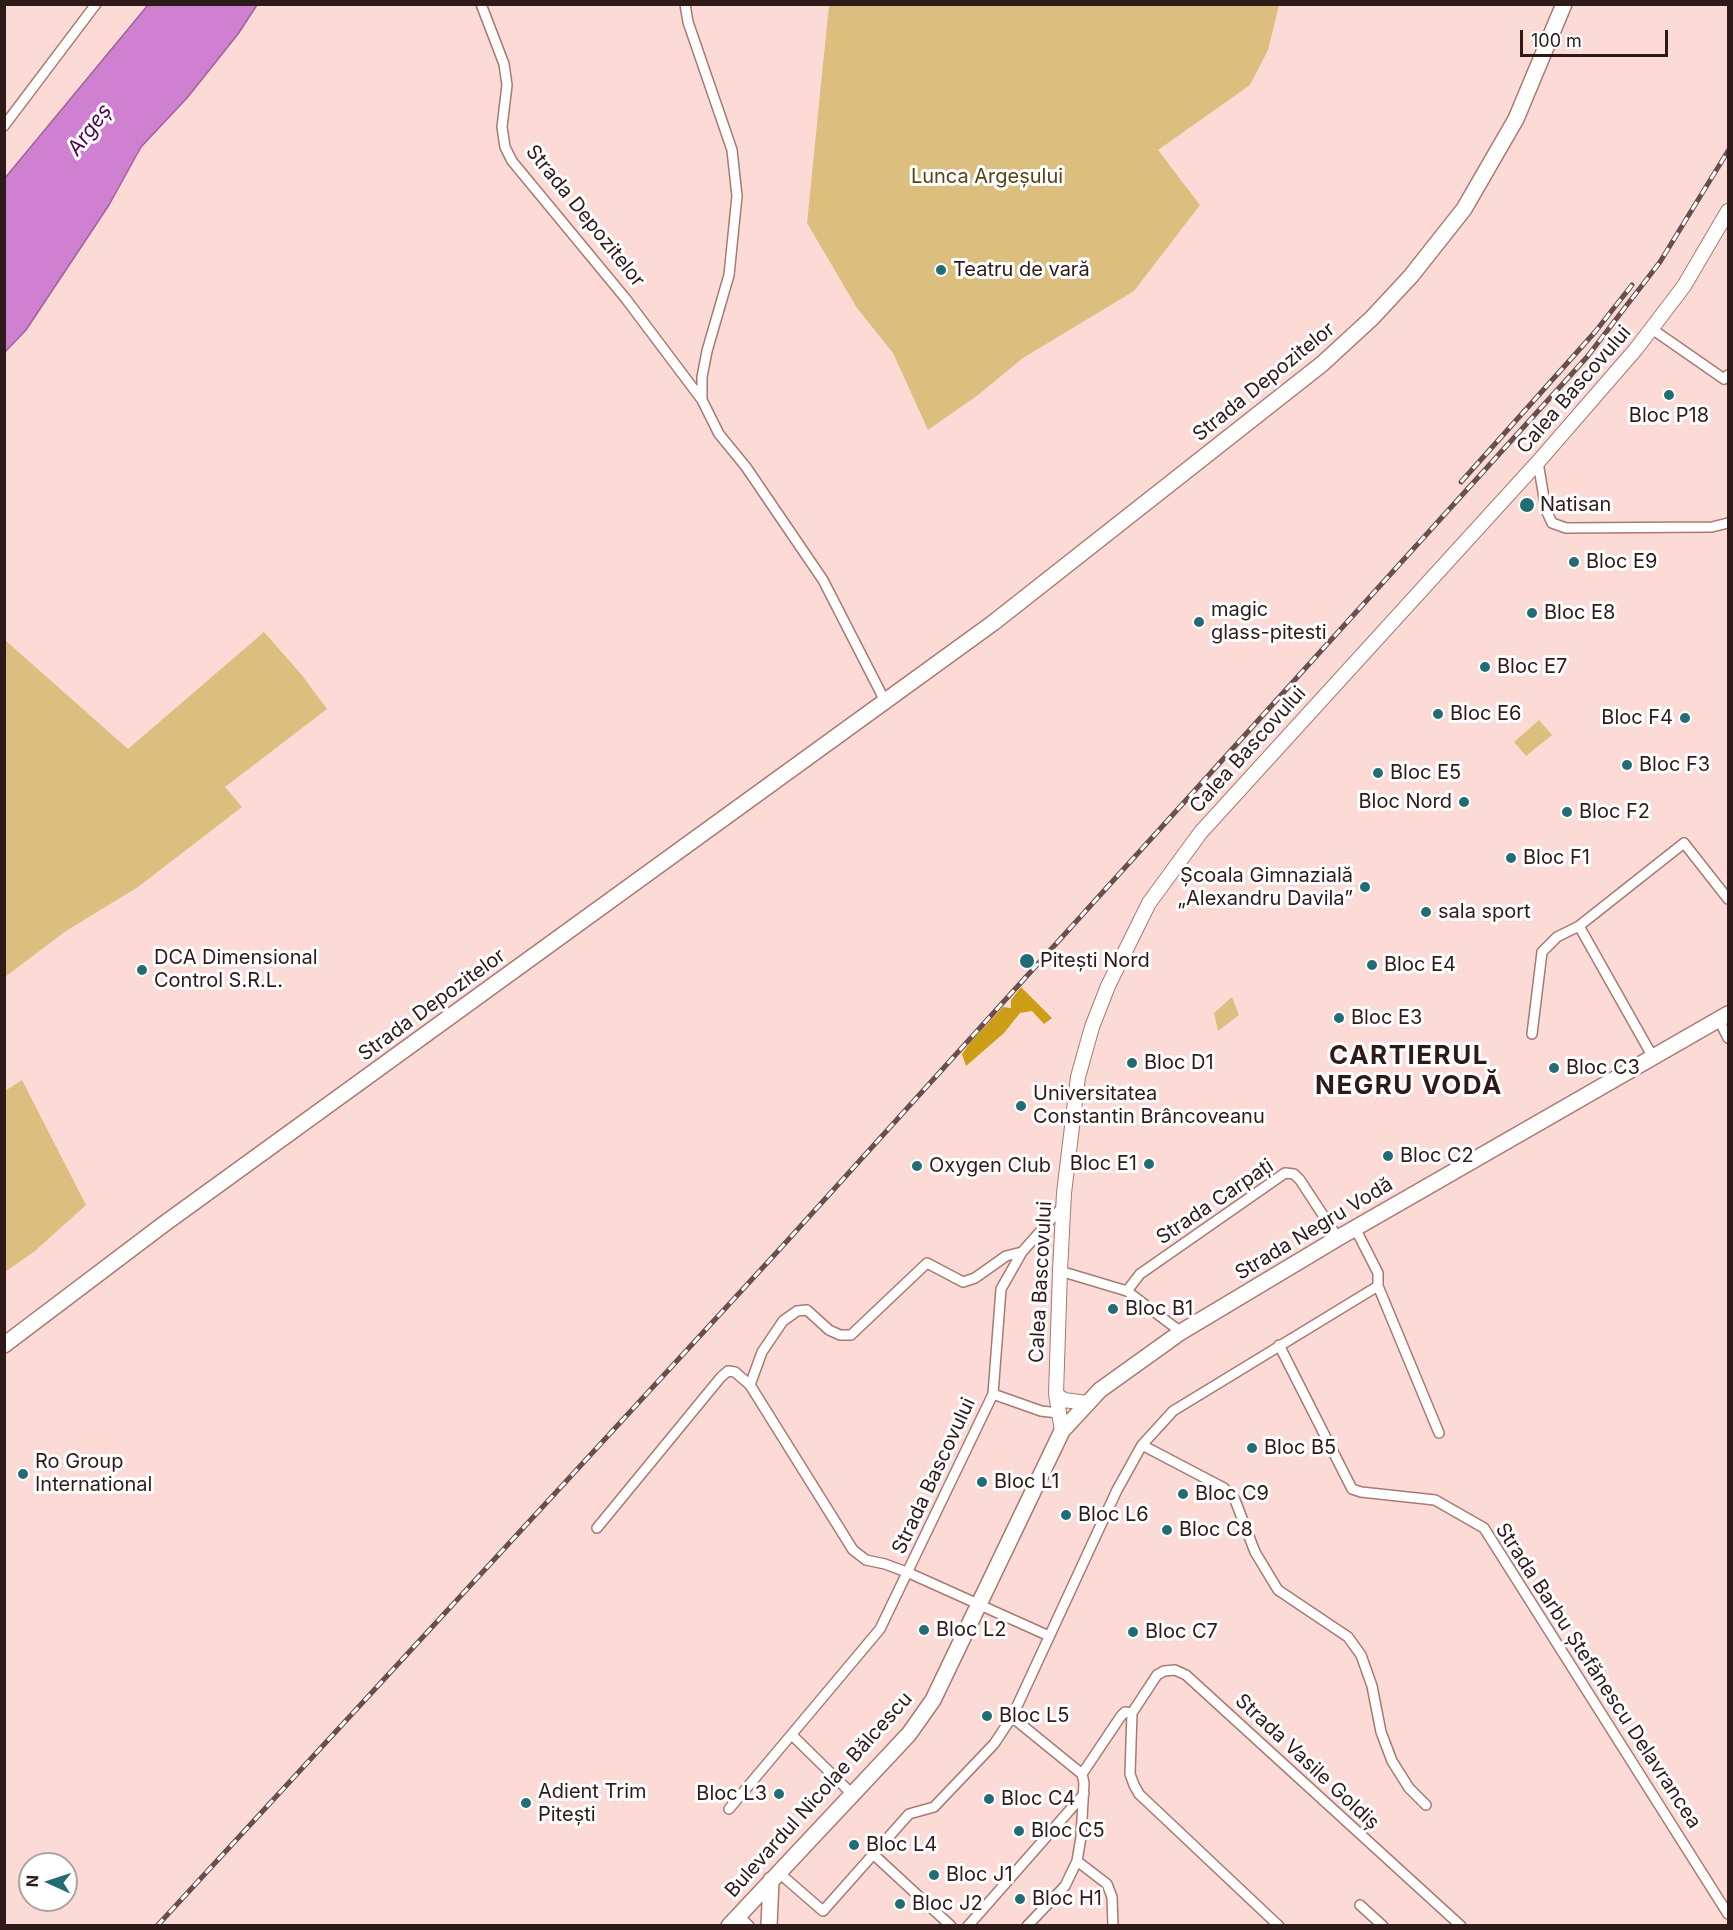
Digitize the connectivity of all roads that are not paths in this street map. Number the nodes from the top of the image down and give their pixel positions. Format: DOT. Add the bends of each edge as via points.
graph roads {
  1 [pos="96,4"];
  2 [pos="481,4"];
  3 [pos="685,4"];
  4 [pos="1564,4"];
  5 [pos="4,126"];
  6 [pos="1728,211"];
  7 [pos="1652,329"];
  8 [pos="1727,380"];
  9 [pos="702,400"];
  10 [pos="1538,462"];
  11 [pos="1728,523"];
  12 [pos="886,703"];
  13 [pos="1728,899"];
  14 [pos="1579,926"];
  15 [pos="1724,1017"];
  16 [pos="1532,1034"];
  17 [pos="1728,1038"];
  18 [pos="1654,1059"];
  19 [pos="1064,1206"];
  20 [pos="1355,1228"];
  21 [pos="1338,1238"];
  22 [pos="1022,1252"];
  23 [pos="1060,1271"];
  24 [pos="1378,1286"];
  25 [pos="1127,1291"];
  26 [pos="1181,1332"];
  27 [pos="4,1345"];
  28 [pos="1279,1345"];
  29 [pos="750,1385"];
  30 [pos="993,1394"];
  31 [pos="1056,1395"];
  32 [pos="1086,1403"];
  33 [pos="1058,1413"];
  34 [pos="1062,1431"];
  35 [pos="1439,1433"];
  36 [pos="1142,1445"];
  37 [pos="597,1527"];
  38 [pos="909,1573"];
  39 [pos="981,1603"];
  40 [pos="1049,1636"];
  41 [pos="1132,1713"];
  42 [pos="1012,1717"];
  43 [pos="793,1736"];
  44 [pos="1082,1774"];
  45 [pos="852,1794"];
  46 [pos="1084,1794"];
  47 [pos="1426,1805"];
  48 [pos="729,1809"];
  49 [pos="873,1854"];
  50 [pos="1077,1861"];
  51 [pos="775,1876"];
  52 [pos="1360,1905"];
  53 [pos="1728,1914"];
  54 [pos="738,1922"];
  55 [pos="769,1926"];
  56 [pos="951,1926"];
  57 [pos="968,1926"];
  58 [pos="1028,1926"];
  59 [pos="1113,1926"];
  60 [pos="1279,1926"];
  61 [pos="1383,1926"];
  62 [pos="1461,1926"];
  1 -- 5 [label="street"];
  2 -- 9 [label="street, Strada Depozitelor" via="504,64 507,85 502,127 512,161 626,299"];
  3 -- 9 [label="street, Strada Depozitelor" via="732,150 737,196 729,275 707,351"];
  4 -- 12 [label="main road, Strada Depozitelor" via="1525,101 1481,183 1447,232 1371,318 1316,369 1127,520"];
  6 -- 7 [label="street, Calea Bascovului" via="1684,286"];
  7 -- 8 [label="street"];
  7 -- 10 [label="street, Calea Bascovului"];
  9 -- 12 [label="street, Strada Depozitelor" via="718,434 746,467 823,580"];
  10 -- 11 [label="street" via="1546,510 1552,523 1566,528 1712,527"];
  10 -- 19 [label="street, Calea Bascovului" via="1208,824 1149,903 1108,986 1080,1069 1072,1109"];
  12 -- 27 [label="main road, Strada Depozitelor" via="169,1221"];
  13 -- 14 [label="street" via="1684,843"];
  14 -- 16 [label="street" via="1557,937 1542,952"];
  14 -- 18 [label="street"];
  15 -- 17 [label="street"];
  15 -- 18 [label="main road, Strada Negru Vodă"];
  18 -- 20 [label="main road, Strada Negru Vodă"];
  19 -- 22 [label="street, Strada Bascovului"];
  19 -- 23 [label="street, Calea Bascovului"];
  20 -- 21 [label="main road, Strada Negru Vodă"];
  20 -- 24 [label="street" via="1378,1273"];
  21 -- 25 [label="street, Strada Carpați" via="1300,1180 1285,1173 1140,1274"];
  21 -- 26 [label="main road, Strada Negru Vodă"];
  22 -- 29 [label="street" via="1006,1256 963,1282 927,1263 851,1335 840,1335 807,1311 797,1311 783,1321 762,1352"];
  22 -- 30 [label="street, Strada Bascovului" via="1001,1289"];
  23 -- 25 [label="street"];
  23 -- 31 [label="street, Calea Bascovului"];
  24 -- 28 [label="street"];
  24 -- 35 [label="street"];
  25 -- 26 [label="street"];
  26 -- 32 [label="main road, Strada Negru Vodă"];
  28 -- 36 [label="street" via="1173,1411"];
  28 -- 53 [label="street, Strada Barbu Ștefănescu Delavrancea" via="1352,1489 1435,1500 1484,1528"];
  29 -- 37 [label="street" via="728,1371"];
  29 -- 38 [label="street" via="853,1550 866,1560"];
  30 -- 33 [label="street, Strada Bascovului"];
  30 -- 38 [label="street, Strada Bascovului"];
  31 -- 32 [label="street"];
  31 -- 33 [label="street, Calea Bascovului"];
  32 -- 34 [label="main road, Strada Negru Vodă"];
  33 -- 34 [label="street, Calea Bascovului"];
  34 -- 39 [label="main road, Bulevardul Nicolae Bălcescu"];
  36 -- 40 [label="street"];
  36 -- 47 [label="street" via="1224,1488 1235,1500 1256,1552 1278,1590 1348,1636 1361,1655 1372,1686 1381,1732 1392,1761 1409,1788"];
  38 -- 39 [label="street"];
  38 -- 43 [label="street, Strada Bascovului" via="871,1642"];
  39 -- 40 [label="street"];
  39 -- 45 [label="main road, Bulevardul Nicolae Bălcescu" via="933,1700 909,1734"];
  40 -- 42 [label="street"];
  41 -- 44 [label="street" via="1120,1716"];
  41 -- 60 [label="street" via="1131,1774 1139,1794"];
  41 -- 62 [label="street, Strada Vasile Goldiș" via="1157,1675 1175,1670 1186,1675"];
  42 -- 44 [label="street"];
  42 -- 49 [label="street" via="994,1744 934,1807 909,1814"];
  43 -- 45 [label="street"];
  43 -- 48 [label="street, Strada Bascovului"];
  44 -- 46 [label="street"];
  45 -- 51 [label="main road, Bulevardul Nicolae Bălcescu"];
  46 -- 50 [label="street"];
  46 -- 57 [label="street"];
  49 -- 51 [label="street" via="823,1911"];
  49 -- 56 [label="street"];
  50 -- 58 [label="street" via="1065,1886"];
  50 -- 59 [label="street" via="1107,1884 1113,1897"];
  51 -- 54 [label="main road, Bulevardul Nicolae Bălcescu"];
  51 -- 55 [label="main road"];
  52 -- 61 [label="street"];
}
